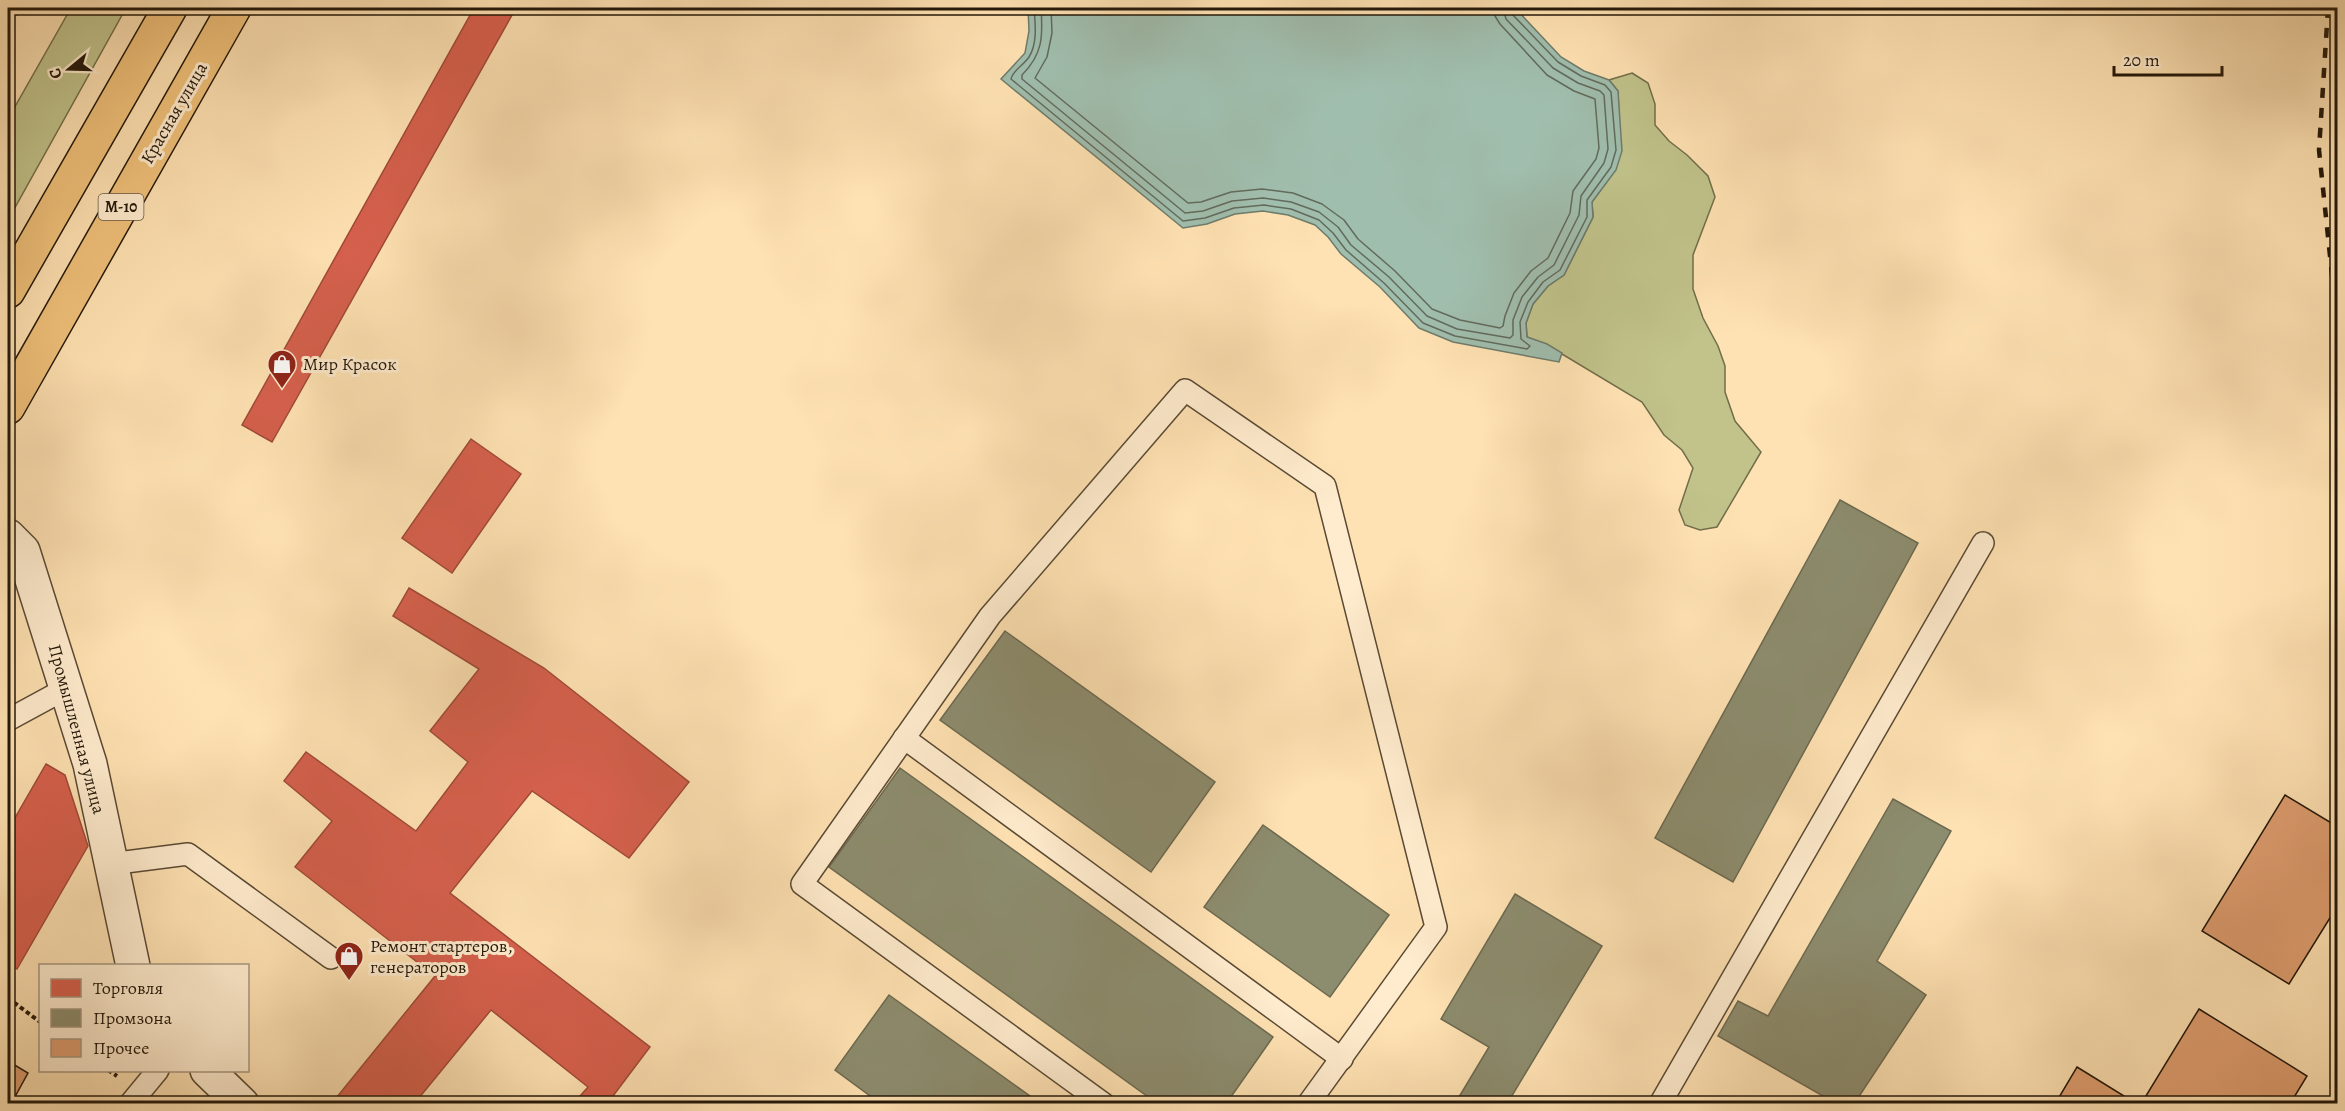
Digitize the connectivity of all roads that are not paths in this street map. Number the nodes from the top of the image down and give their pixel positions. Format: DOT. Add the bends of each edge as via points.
graph roads {
  1 [pos="170,8"];
  2 [pos="234,8"];
  3 [pos="8,291"];
  4 [pos="8,407"];
  5 [pos="8,536"];
  6 [pos="1983,543"];
  7 [pos="67,688"];
  8 [pos="8,720"];
  9 [pos="904,738"];
  10 [pos="110,864"];
  11 [pos="331,958"];
  12 [pos="133,964"];
  13 [pos="1342,1059"];
  14 [pos="157,1072"];
  15 [pos="208,1072"];
  16 [pos="130,1104"];
  17 [pos="242,1104"];
  18 [pos="1104,1104"];
  19 [pos="1308,1104"];
  20 [pos="1660,1104"];
  1 -- 3 [label="highway"];
  2 -- 4 [label="highway, Красная улица / М-10"];
  5 -- 7 [label="street, Промышленная улица" via="23,550"];
  6 -- 20 [label="lane"];
  7 -- 8 [label="lane"];
  7 -- 10 [label="street, Промышленная улица" via="90,764"];
  9 -- 13 [label="lane"];
  9 -- 13 [label="lane" via="990,616 1185,390 1326,486 1436,927"];
  9 -- 18 [label="lane" via="802,884"];
  10 -- 11 [label="lane" via="188,854"];
  10 -- 12 [label="street, Промышленная улица"];
  13 -- 19 [label="lane"];
  14 -- 16 [label="lane"];
  15 -- 17 [label="street"];
}
